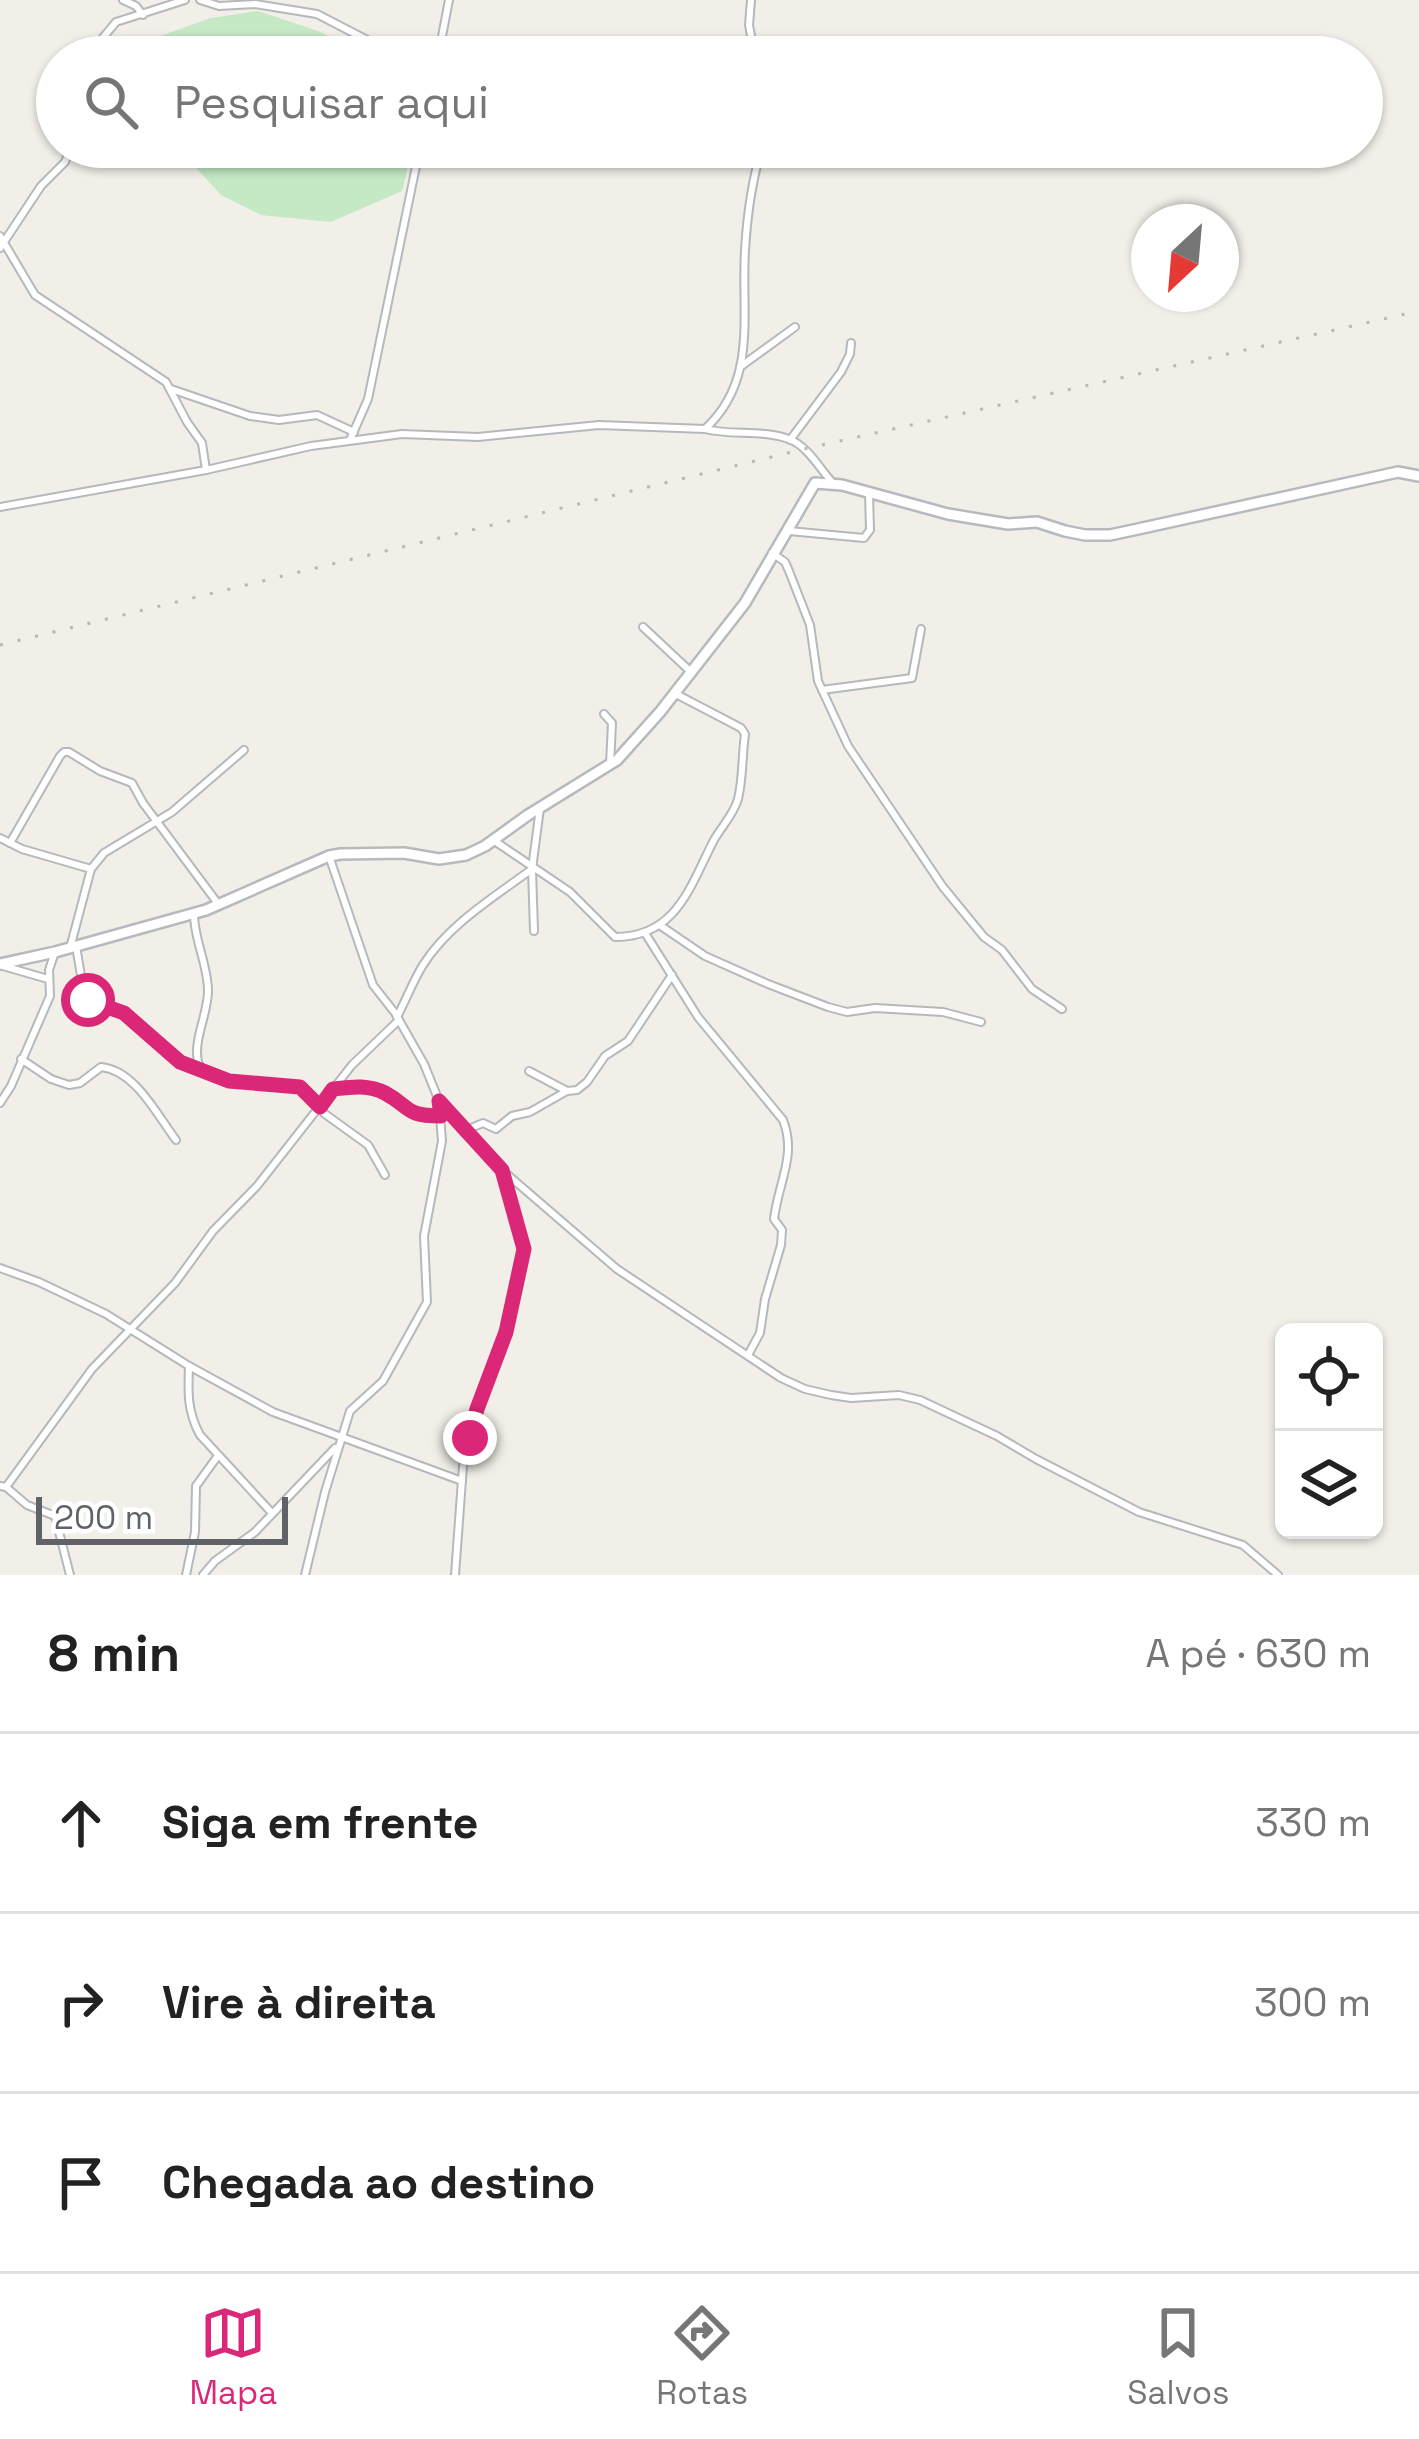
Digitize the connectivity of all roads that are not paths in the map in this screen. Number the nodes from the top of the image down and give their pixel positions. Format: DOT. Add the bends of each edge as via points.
graph roads {
  1 [pos="123,0"];
  2 [pos="185,0"];
  3 [pos="200,0"];
  4 [pos="449,0"];
  5 [pos="751,0"];
  6 [pos="143,15"];
  7 [pos="103,36"];
  8 [pos="359,36"];
  9 [pos="442,36"];
  10 [pos="751,36"];
  11 [pos="59,168"];
  12 [pos="416,168"];
  13 [pos="756,168"];
  14 [pos="2,243"];
  15 [pos="795,327"];
  16 [pos="851,343"];
  17 [pos="740,367"];
  18 [pos="171,389"];
  19 [pos="705,430"];
  20 [pos="355,432"];
  21 [pos="790,440"];
  22 [pos="350,442"];
  23 [pos="206,470"];
  24 [pos="1419,476"];
  25 [pos="833,484"];
  26 [pos="869,493"];
  27 [pos="0,507"];
  28 [pos="785,531"];
  29 [pos="772,553"];
  30 [pos="643,627"];
  31 [pos="921,629"];
  32 [pos="692,672"];
  33 [pos="822,690"];
  34 [pos="674,693"];
  35 [pos="604,714"];
  36 [pos="244,750"];
  37 [pos="610,765"];
  38 [pos="540,808"];
  39 [pos="157,821"];
  40 [pos="0,838"];
  41 [pos="494,840"];
  42 [pos="10,843"];
  43 [pos="329,856"];
  44 [pos="532,867"];
  45 [pos="91,869"];
  46 [pos="219,905"];
  47 [pos="194,914"];
  48 [pos="661,926"];
  49 [pos="534,931"];
  50 [pos="645,933"];
  51 [pos="73,946"];
  52 [pos="55,952"];
  53 [pos="0,964"];
  54 [pos="672,975"];
  55 [pos="48,980"];
  56 [pos="1062,1009"];
  57 [pos="398,1019"];
  58 [pos="981,1022"];
  59 [pos="21,1059"];
  60 [pos="200,1068"];
  61 [pos="530,1072"];
  62 [pos="333,1089"];
  63 [pos="567,1091"];
  64 [pos="439,1101"];
  65 [pos="0,1103"];
  66 [pos="320,1107"];
  67 [pos="441,1116"];
  68 [pos="464,1131"];
  69 [pos="176,1140"];
  70 [pos="502,1170"];
  71 [pos="386,1175"];
  72 [pos="0,1268"];
  73 [pos="131,1330"];
  74 [pos="748,1355"];
  75 [pos="189,1366"];
  76 [pos="339,1441"];
  77 [pos="217,1456"];
  78 [pos="462,1481"];
  79 [pos="3,1487"];
  80 [pos="272,1513"];
  81 [pos="70,1575"];
  82 [pos="186,1575"];
  83 [pos="203,1575"];
  84 [pos="305,1575"];
  85 [pos="454,1575"];
  86 [pos="1278,1575"];
  1 -- 6 [label="street"];
  2 -- 6 [label="street"];
  3 -- 8 [label="street" via="317,14"];
  4 -- 9 [label="street"];
  5 -- 10 [label="street"];
  6 -- 7 [label="street"];
  11 -- 14 [label="street"];
  12 -- 20 [label="street"];
  13 -- 17 [label="street"];
  14 -- 18 [label="street" via="34,295"];
  15 -- 17 [label="street"];
  16 -- 21 [label="street" via="841,372"];
  17 -- 19 [label="street" via="730,400"];
  18 -- 20 [label="street" via="250,416 317,415"];
  18 -- 23 [label="street" via="202,443"];
  19 -- 21 [label="street"];
  19 -- 22 [label="street" via="586,426"];
  20 -- 22 [label="street"];
  21 -- 25 [label="street"];
  22 -- 23 [label="street"];
  23 -- 27 [label="street"];
  24 -- 26 [label="street" via="1398,472 1110,535 948,514"];
  25 -- 26 [label="street"];
  25 -- 28 [label="street" via="811,486"];
  26 -- 28 [label="street" via="864,538"];
  28 -- 29 [label="street"];
  29 -- 32 [label="street"];
  29 -- 33 [label="street" via="785,562 810,625"];
  30 -- 32 [label="street"];
  31 -- 33 [label="street" via="911,678"];
  32 -- 34 [label="street"];
  33 -- 56 [label="street" via="848,746 943,887 1032,989"];
  34 -- 37 [label="street"];
  34 -- 48 [label="street" via="745,734 737,802"];
  35 -- 37 [label="street" via="612,723"];
  36 -- 39 [label="street"];
  37 -- 38 [label="street"];
  38 -- 41 [label="street"];
  38 -- 44 [label="street"];
  39 -- 42 [label="street" via="132,783 64,752"];
  39 -- 45 [label="street"];
  39 -- 46 [label="street"];
  40 -- 42 [label="street"];
  41 -- 43 [label="street" via="452,858"];
  41 -- 44 [label="street"];
  42 -- 45 [label="street"];
  43 -- 46 [label="street"];
  43 -- 57 [label="street" via="373,985"];
  44 -- 49 [label="street"];
  44 -- 50 [label="street" via="610,934"];
  44 -- 57 [label="street" via="433,952"];
  45 -- 51 [label="street"];
  46 -- 47 [label="street"];
  47 -- 51 [label="street"];
  47 -- 60 [label="street" via="208,990"];
  48 -- 50 [label="street"];
  48 -- 58 [label="street" via="705,956 828,1007 944,1012"];
  50 -- 54 [label="street"];
  51 -- 52 [label="street"];
  51 -- 60 [label="street" via="85,998 124,1013 175,1059"];
  52 -- 53 [label="street"];
  52 -- 55 [label="street"];
  53 -- 55 [label="street"];
  54 -- 63 [label="street" via="628,1041"];
  54 -- 74 [label="street" via="783,1120 790,1143 774,1219 782,1245"];
  55 -- 59 [label="street" via="50,996"];
  57 -- 62 [label="street"];
  57 -- 64 [label="street"];
  59 -- 65 [label="street"];
  59 -- 69 [label="street" via="63,1084 114,1069"];
  60 -- 66 [label="street" via="229,1081 300,1087"];
  61 -- 63 [label="street"];
  62 -- 66 [label="street"];
  62 -- 67 [label="street" via="362,1087 410,1112"];
  63 -- 68 [label="street" via="496,1129 483,1123"];
  64 -- 67 [label="street"];
  64 -- 68 [label="street"];
  66 -- 71 [label="street" via="368,1145"];
  66 -- 73 [label="street"];
  67 -- 76 [label="street" via="424,1237 427,1303 383,1381 350,1412"];
  68 -- 70 [label="street"];
  70 -- 74 [label="street" via="617,1269"];
  70 -- 78 [label="street" via="524,1249"];
  72 -- 73 [label="street"];
  73 -- 75 [label="street"];
  73 -- 79 [label="street"];
  74 -- 86 [label="street" via="805,1389 920,1400 1139,1512 1243,1545"];
  75 -- 76 [label="street"];
  75 -- 77 [label="street" via="189,1412"];
  76 -- 78 [label="street"];
  76 -- 80 [label="street"];
  76 -- 84 [label="street"];
  77 -- 80 [label="street"];
  77 -- 82 [label="street" via="196,1486"];
  78 -- 85 [label="street"];
  79 -- 81 [label="street" via="55,1516"];
  80 -- 83 [label="street"];
}
